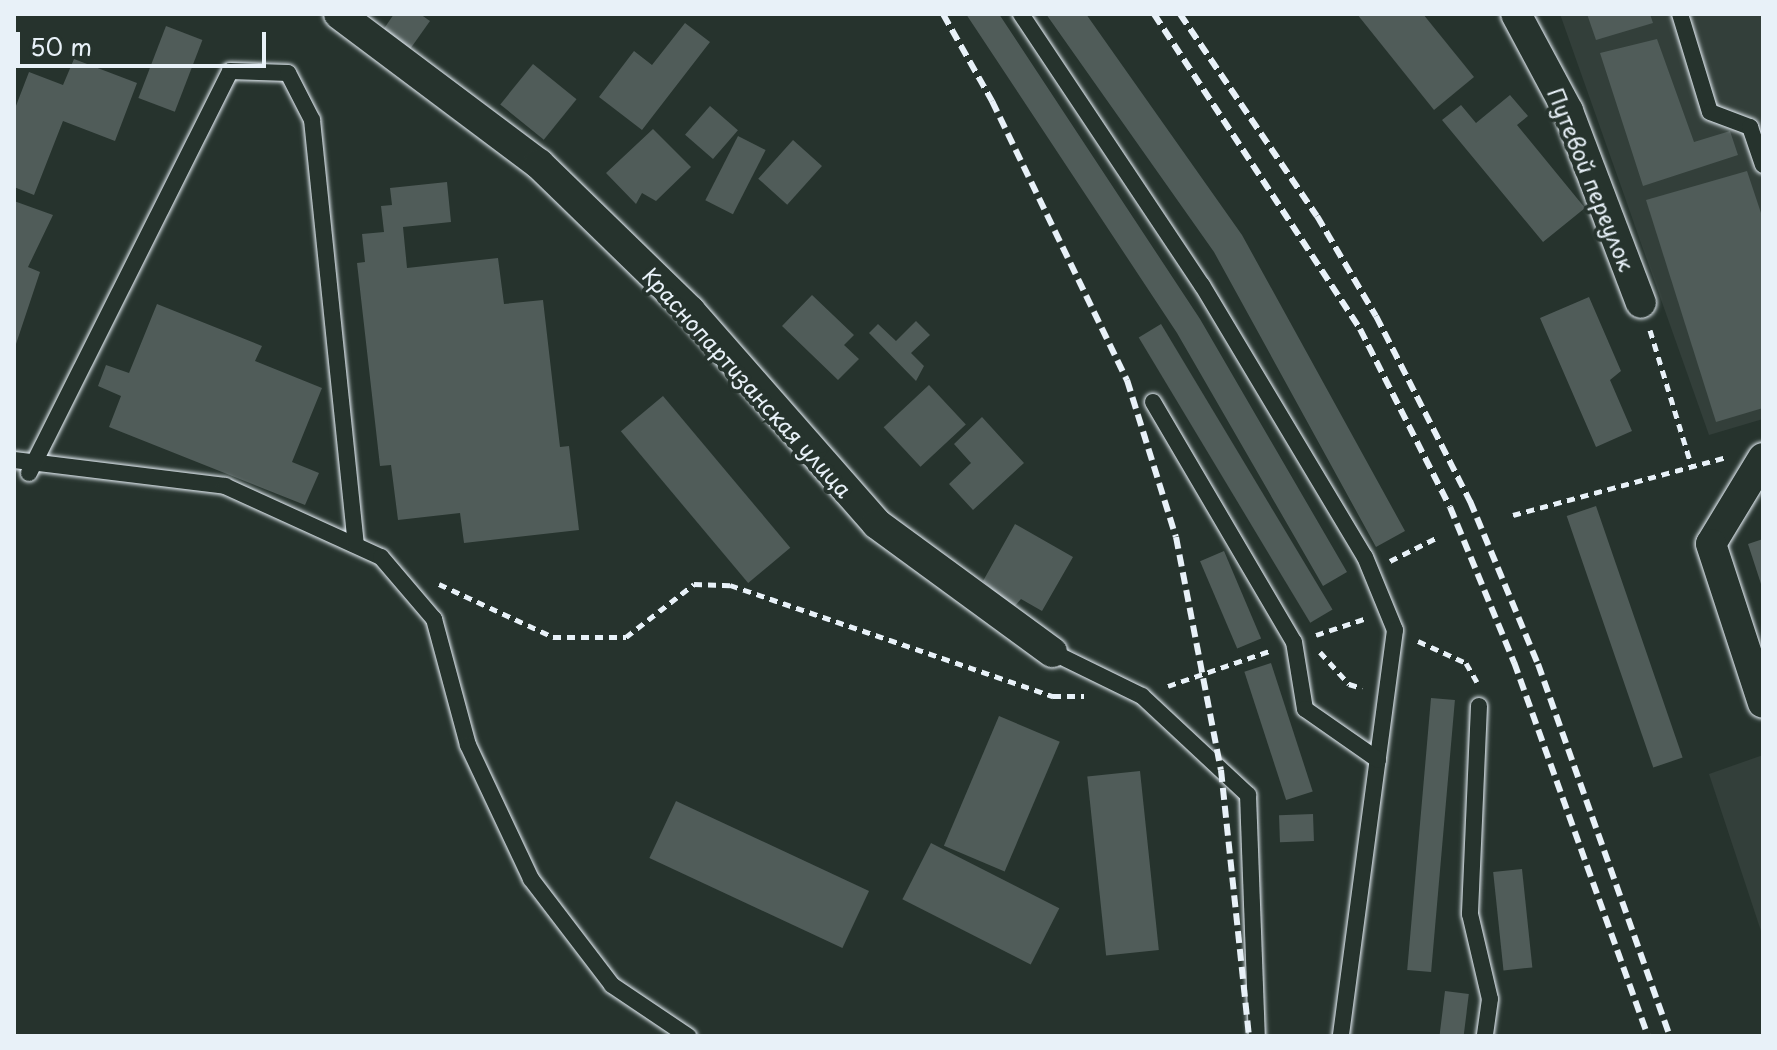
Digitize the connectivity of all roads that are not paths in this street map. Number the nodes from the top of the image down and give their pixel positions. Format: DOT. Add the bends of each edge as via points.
graph roads {
  1 [pos="339,14"];
  2 [pos="1021,14"];
  3 [pos="1516,14"];
  4 [pos="1680,14"];
  5 [pos="1763,165"];
  6 [pos="1641,303"];
  7 [pos="1153,402"];
  8 [pos="1749,457"];
  9 [pos="14,460"];
  10 [pos="32,468"];
  11 [pos="356,545"];
  12 [pos="1052,652"];
  13 [pos="1763,703"];
  14 [pos="1479,706"];
  15 [pos="1378,760"];
  16 [pos="688,1036"];
  17 [pos="1257,1036"];
  18 [pos="1341,1036"];
  19 [pos="1485,1036"];
  1 -- 12 [label="street, Краснопартизанская улица" via="539,164 690,311 877,524"];
  2 -- 15 [label="lane" via="1202,285 1371,571 1395,630"];
  3 -- 6 [label="street, Путевой переулок" via="1568,111"];
  4 -- 5 [label="lane" via="1710,112 1750,127"];
  7 -- 15 [label="lane" via="1294,642 1305,709"];
  8 -- 13 [label="street" via="1711,544"];
  9 -- 10 [label="lane"];
  10 -- 11 [label="lane" via="225,486"];
  10 -- 11 [label="lane" via="230,71 288,73 312,120"];
  11 -- 16 [label="lane" via="381,557 434,619 468,745 531,879 612,985"];
  12 -- 17 [label="lane" via="1142,696 1248,795"];
  14 -- 19 [label="lane" via="1470,914 1490,999"];
  15 -- 18 [label="lane"];
}
